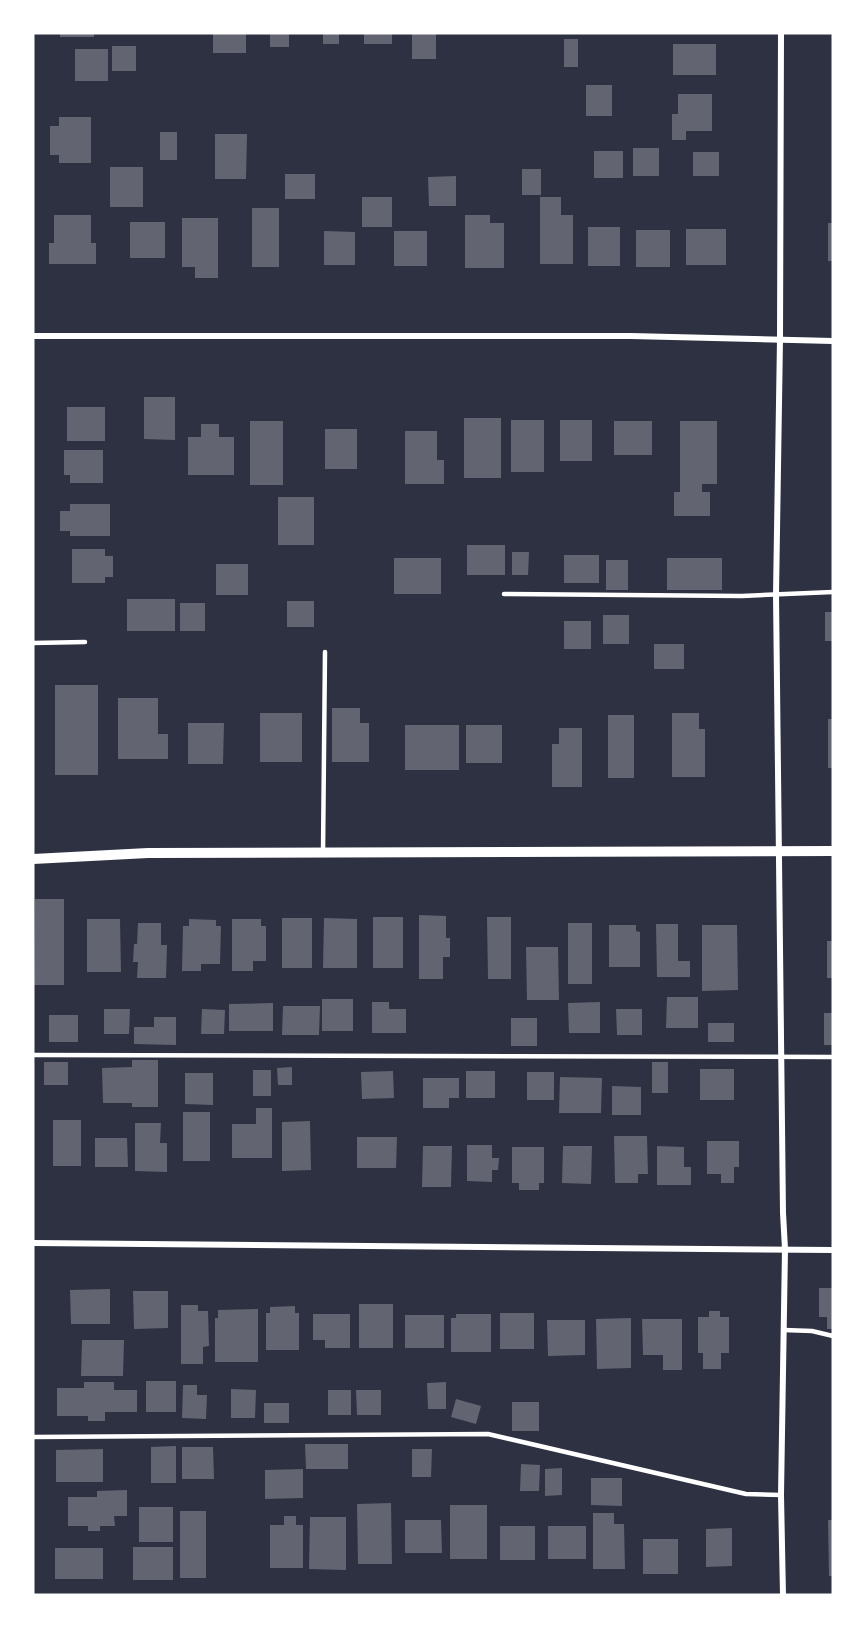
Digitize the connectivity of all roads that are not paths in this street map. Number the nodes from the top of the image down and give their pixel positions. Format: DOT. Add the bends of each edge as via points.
graph roads {
  1 [pos="781,33"];
  2 [pos="33,336"];
  3 [pos="780,339"];
  4 [pos="833,341"];
  5 [pos="833,592"];
  6 [pos="504,594"];
  7 [pos="776,595"];
  8 [pos="85,642"];
  9 [pos="33,643"];
  10 [pos="325,652"];
  11 [pos="779,851"];
  12 [pos="833,851"];
  13 [pos="322,854"];
  14 [pos="33,859"];
  15 [pos="33,1055"];
  16 [pos="782,1057"];
  17 [pos="833,1057"];
  18 [pos="33,1243"];
  19 [pos="785,1249"];
  20 [pos="833,1250"];
  21 [pos="784,1330"];
  22 [pos="833,1336"];
  23 [pos="33,1437"];
  24 [pos="781,1495"];
  25 [pos="783,1595"];
  1 -- 3 [label="street"];
  2 -- 3 [label="street"];
  3 -- 4 [label="street"];
  3 -- 7 [label="street"];
  5 -- 7 [label="lane"];
  6 -- 7 [label="lane"];
  7 -- 11 [label="street"];
  8 -- 9 [label="lane"];
  10 -- 13 [label="lane"];
  11 -- 12 [label="street"];
  11 -- 13 [label="street"];
  11 -- 16 [label="street"];
  13 -- 14 [label="street" via="148,853"];
  15 -- 16 [label="lane"];
  16 -- 17 [label="lane"];
  16 -- 19 [label="street"];
  18 -- 19 [label="street"];
  19 -- 20 [label="street"];
  19 -- 21 [label="street"];
  21 -- 22 [label="lane"];
  21 -- 24 [label="street"];
  23 -- 24 [label="lane" via="488,1434 746,1494"];
  24 -- 25 [label="street"];
}
